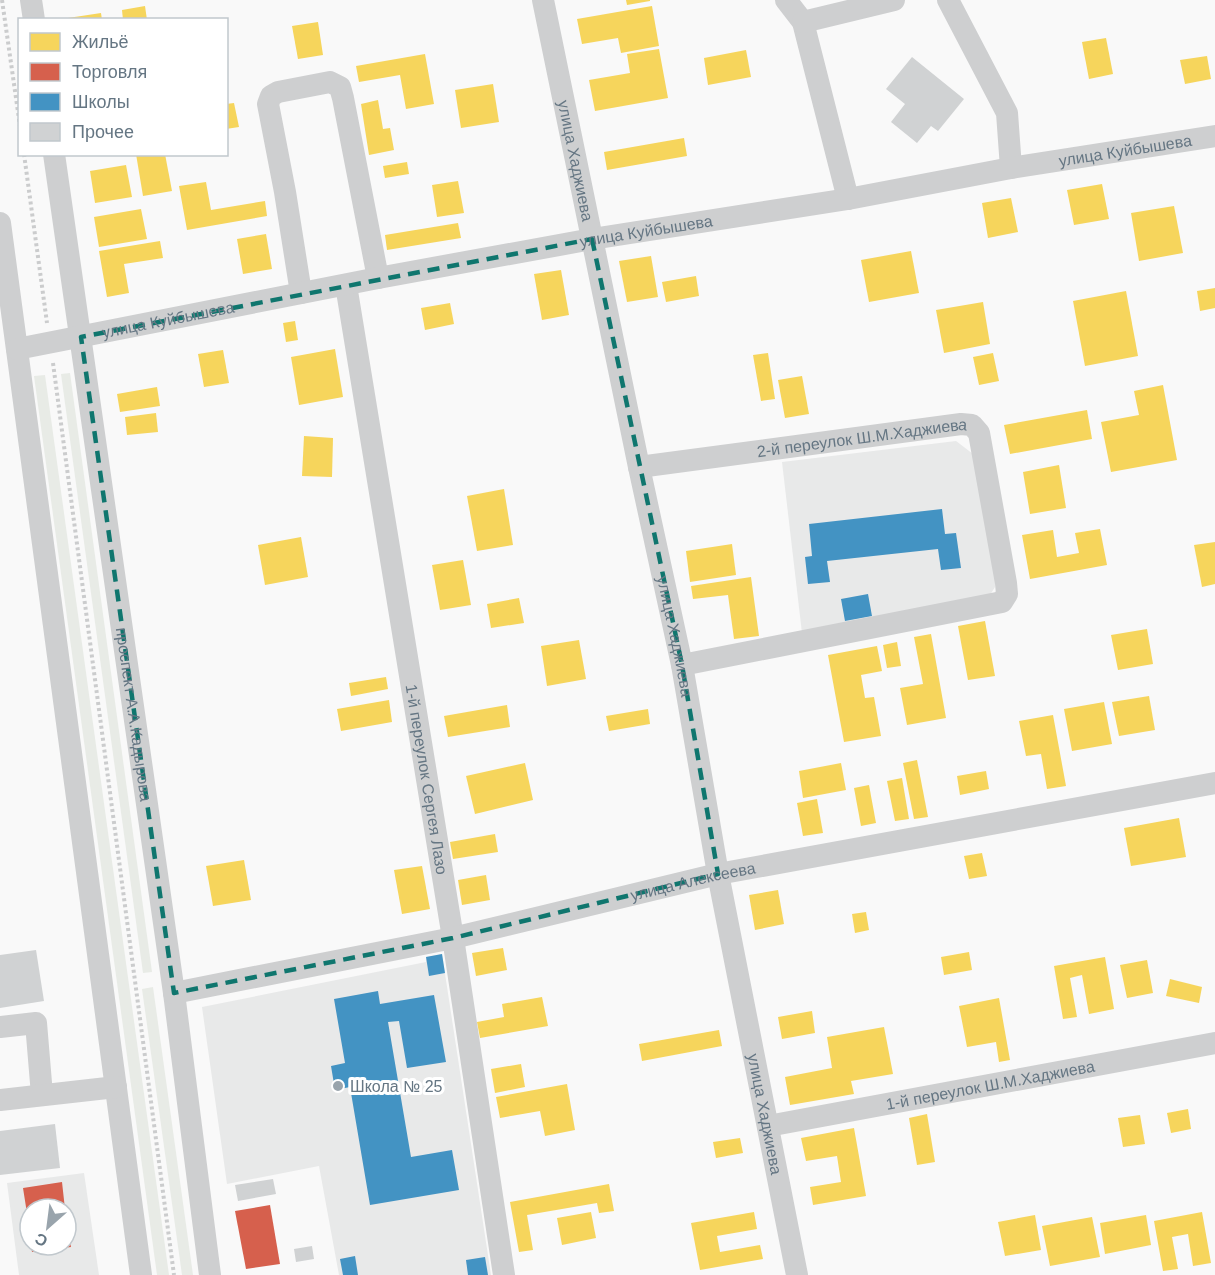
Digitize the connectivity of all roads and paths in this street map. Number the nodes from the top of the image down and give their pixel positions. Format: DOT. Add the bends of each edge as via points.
graph roads {
  1 [pos="2,0"];
  2 [pos="31,0"];
  3 [pos="543,0"];
  4 [pos="786,0"];
  5 [pos="894,0"];
  6 [pos="948,0"];
  7 [pos="33,18"];
  8 [pos="803,22"];
  9 [pos="18,112"];
  10 [pos="1215,136"];
  11 [pos="24,156"];
  12 [pos="54,156"];
  13 [pos="1011,168"];
  14 [pos="848,199"];
  15 [pos="0,223"];
  16 [pos="592,239"];
  17 [pos="378,278"];
  18 [pos="346,285"];
  19 [pos="302,293"];
  20 [pos="81,337"];
  21 [pos="50,343"];
  22 [pos="17,349"];
  23 [pos="639,467"];
  24 [pos="682,665"];
  25 [pos="1215,783"];
  26 [pos="718,874"];
  27 [pos="453,938"];
  28 [pos="174,993"];
  29 [pos="0,1027"];
  30 [pos="1215,1043"];
  31 [pos="116,1087"];
  32 [pos="42,1095"];
  33 [pos="0,1100"];
  34 [pos="768,1126"];
  35 [pos="141,1275"];
  36 [pos="174,1275"];
  37 [pos="210,1275"];
  38 [pos="504,1275"];
  39 [pos="797,1275"];
  1 -- 9 [label="path"];
  2 -- 7 [label="street"];
  3 -- 16 [label="street, улица Хаджиева"];
  4 -- 8 [label="street"];
  5 -- 8 [label="street"];
  6 -- 13 [label="street" via="1006,113"];
  8 -- 14 [label="street"];
  10 -- 13 [label="street, улица Куйбышева"];
  11 -- 21 [label="path"];
  12 -- 20 [label="street, проспект А.А.Кадырова"];
  13 -- 14 [label="street, улица Куйбышева"];
  14 -- 16 [label="street, улица Куйбышева"];
  15 -- 22 [label="street"];
  16 -- 17 [label="street, улица Куйбышева"];
  16 -- 23 [label="street, улица Хаджиева"];
  17 -- 18 [label="street, улица Куйбышева"];
  17 -- 19 [label="street" via="339,87 330,82 278,92 268,104"];
  18 -- 19 [label="street, улица Куйбышева"];
  18 -- 27 [label="street, 1-й переулок Сергея Лазо"];
  19 -- 20 [label="street, улица Куйбышева"];
  20 -- 21 [label="street, улица Куйбышева"];
  20 -- 28 [label="street, проспект А.А.Кадырова"];
  21 -- 22 [label="street, улица Куйбышева"];
  21 -- 36 [label="path"];
  22 -- 31 [label="street"];
  23 -- 24 [label="street, улица Хаджиева"];
  23 -- 24 [label="street, 2-й переулок Ш.М.Хаджиева" via="961,424 972,425 979,433 1006,583 1007,594 1002,602"];
  24 -- 26 [label="street, улица Хаджиева"];
  25 -- 26 [label="street, улица Алексеева"];
  26 -- 27 [label="street, улица Алексеева"];
  26 -- 34 [label="street, улица Хаджиева"];
  27 -- 28 [label="street, улица Алексеева"];
  27 -- 38 [label="street, 1-й переулок Сергея Лазо"];
  28 -- 37 [label="street, проспект А.А.Кадырова"];
  29 -- 32 [label="street" via="36,1023"];
  30 -- 34 [label="street, 1-й переулок Ш.М.Хаджиева"];
  31 -- 32 [label="street"];
  31 -- 35 [label="street"];
  32 -- 33 [label="street"];
  34 -- 39 [label="street, улица Хаджиева"];
}
